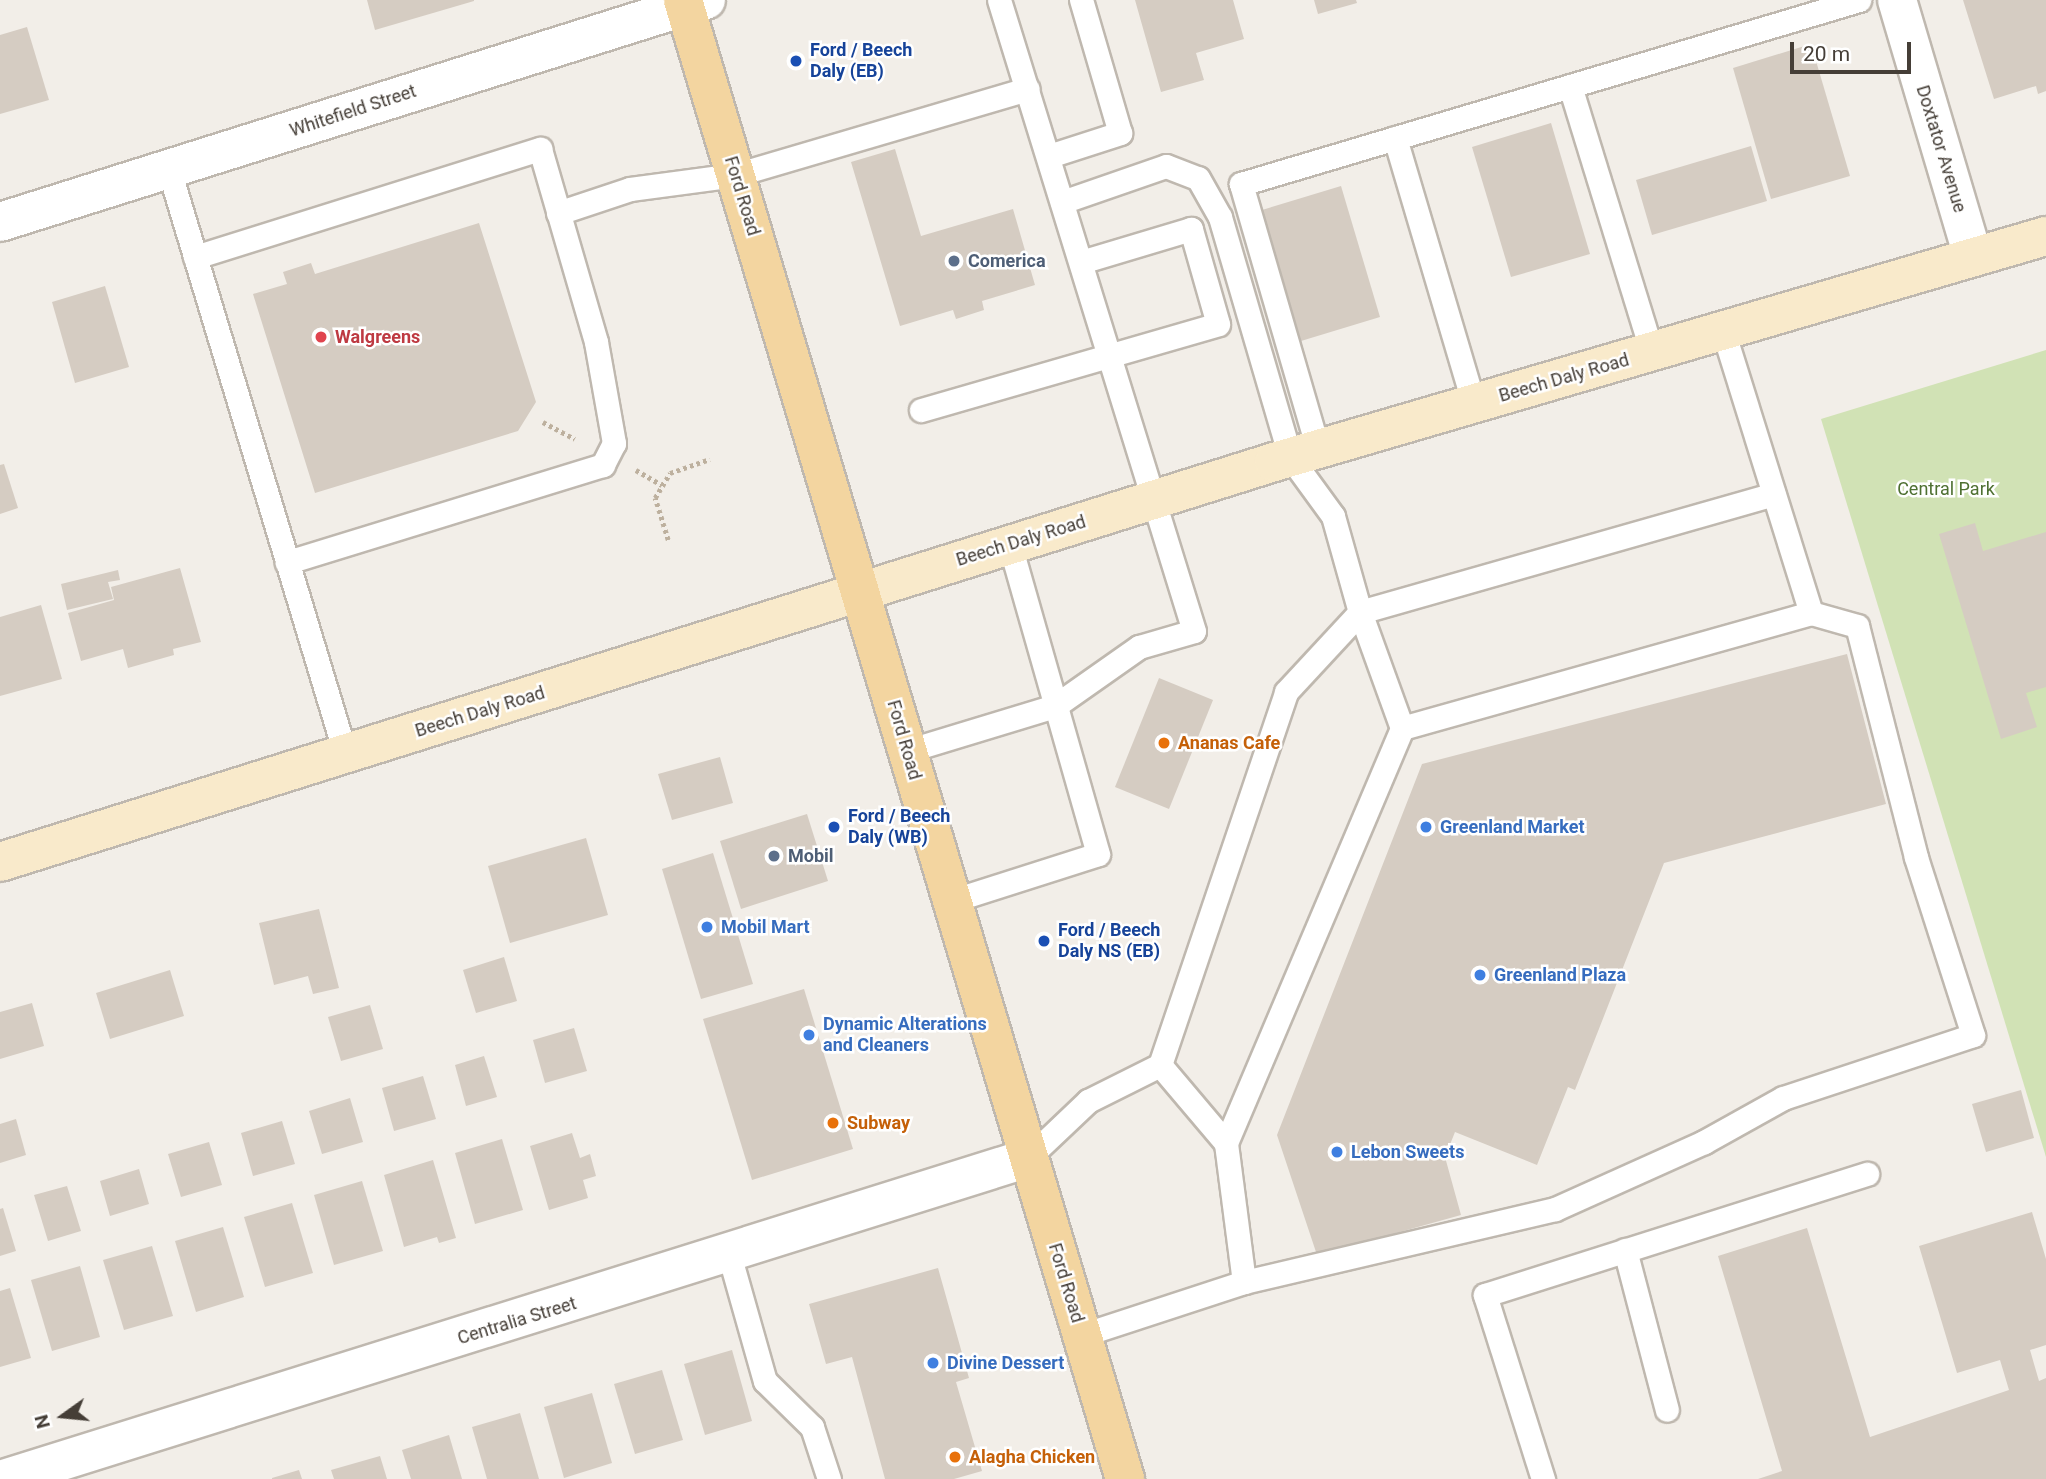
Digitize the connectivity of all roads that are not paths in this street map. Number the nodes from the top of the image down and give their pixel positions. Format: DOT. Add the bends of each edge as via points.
graph roads {
  1 [pos="1081,0"];
  2 [pos="1859,0"];
  3 [pos="1896,0"];
  4 [pos="1004,1"];
  5 [pos="691,2"];
  6 [pos="1570,86"];
  7 [pos="1028,89"];
  8 [pos="1395,138"];
  9 [pos="1049,156"];
  10 [pos="169,170"];
  11 [pos="735,175"];
  12 [pos="1062,202"];
  13 [pos="558,213"];
  14 [pos="0,222"];
  15 [pos="2046,236"];
  16 [pos="195,257"];
  17 [pos="1973,257"];
  18 [pos="1082,262"];
  19 [pos="1723,331"];
  20 [pos="1652,352"];
  21 [pos="1110,358"];
  22 [pos="1474,404"];
  23 [pos="920,410"];
  24 [pos="1304,453"];
  25 [pos="1773,494"];
  26 [pos="1155,499"];
  27 [pos="1010,545"];
  28 [pos="287,562"];
  29 [pos="860,592"];
  30 [pos="1360,612"];
  31 [pos="1811,613"];
  32 [pos="1055,706"];
  33 [pos="1402,728"];
  34 [pos="907,751"];
  35 [pos="345,753"];
  36 [pos="0,862"];
  37 [pos="951,901"];
  38 [pos="1160,1065"];
  39 [pos="1226,1143"];
  40 [pos="1028,1158"];
  41 [pos="1867,1174"];
  42 [pos="1625,1250"];
  43 [pos="729,1254"];
  44 [pos="1244,1282"];
  45 [pos="1082,1335"];
  46 [pos="1667,1409"];
  47 [pos="1123,1478"];
  48 [pos="5,1479"];
  49 [pos="829,1479"];
  50 [pos="1543,1479"];
  1 -- 9 [label="lane" via="1120,133"];
  2 -- 6 [label="lane"];
  3 -- 17 [label="street, Doxtator Avenue"];
  4 -- 7 [label="lane"];
  5 -- 10 [label="street, Whitefield Street"];
  5 -- 11 [label="main road, Ford Road"];
  6 -- 8 [label="lane"];
  6 -- 20 [label="lane"];
  7 -- 9 [label="lane"];
  7 -- 11 [label="lane"];
  8 -- 22 [label="lane"];
  8 -- 24 [label="lane" via="1241,184"];
  9 -- 12 [label="lane"];
  10 -- 14 [label="street, Whitefield Street"];
  10 -- 16 [label="lane"];
  11 -- 13 [label="lane" via="630,189"];
  11 -- 29 [label="main road, Ford Road"];
  12 -- 18 [label="lane"];
  12 -- 24 [label="lane" via="1166,166 1198,178 1220,217 1264,365"];
  13 -- 16 [label="lane" via="540,149"];
  13 -- 28 [label="lane" via="598,355 614,443 603,465"];
  15 -- 17 [label="main road, Beech Daly Road"];
  16 -- 28 [label="lane"];
  17 -- 19 [label="main road, Beech Daly Road"];
  18 -- 21 [label="lane"];
  18 -- 21 [label="lane" via="1191,229 1218,324"];
  19 -- 20 [label="main road, Beech Daly Road"];
  19 -- 25 [label="lane"];
  20 -- 22 [label="main road, Beech Daly Road"];
  21 -- 23 [label="lane"];
  21 -- 26 [label="lane"];
  22 -- 24 [label="main road, Beech Daly Road"];
  24 -- 26 [label="main road, Beech Daly Road"];
  24 -- 30 [label="lane" via="1333,516"];
  25 -- 30 [label="lane"];
  25 -- 31 [label="lane"];
  26 -- 27 [label="main road, Beech Daly Road"];
  26 -- 32 [label="lane" via="1194,631 1139,647"];
  27 -- 29 [label="main road, Beech Daly Road"];
  27 -- 32 [label="lane"];
  28 -- 35 [label="lane"];
  29 -- 34 [label="main road, Ford Road"];
  29 -- 35 [label="main road, Beech Daly Road"];
  30 -- 33 [label="lane"];
  30 -- 38 [label="lane" via="1286,692"];
  31 -- 33 [label="lane"];
  31 -- 44 [label="lane" via="1857,626 1916,857 1973,1035 1783,1098 1704,1142 1555,1209"];
  32 -- 34 [label="lane"];
  32 -- 37 [label="lane" via="1098,854"];
  33 -- 39 [label="lane"];
  34 -- 37 [label="main road, Ford Road"];
  35 -- 36 [label="main road, Beech Daly Road"];
  37 -- 40 [label="main road, Ford Road"];
  38 -- 39 [label="lane"];
  38 -- 40 [label="lane" via="1088,1101"];
  39 -- 44 [label="lane"];
  40 -- 43 [label="street, Centralia Street"];
  40 -- 45 [label="main road, Ford Road"];
  41 -- 42 [label="lane"];
  42 -- 46 [label="lane"];
  42 -- 50 [label="lane" via="1485,1295"];
  43 -- 48 [label="street, Centralia Street"];
  43 -- 49 [label="lane" via="765,1381 812,1427"];
  44 -- 45 [label="lane"];
  45 -- 47 [label="main road, Ford Road"];
}
